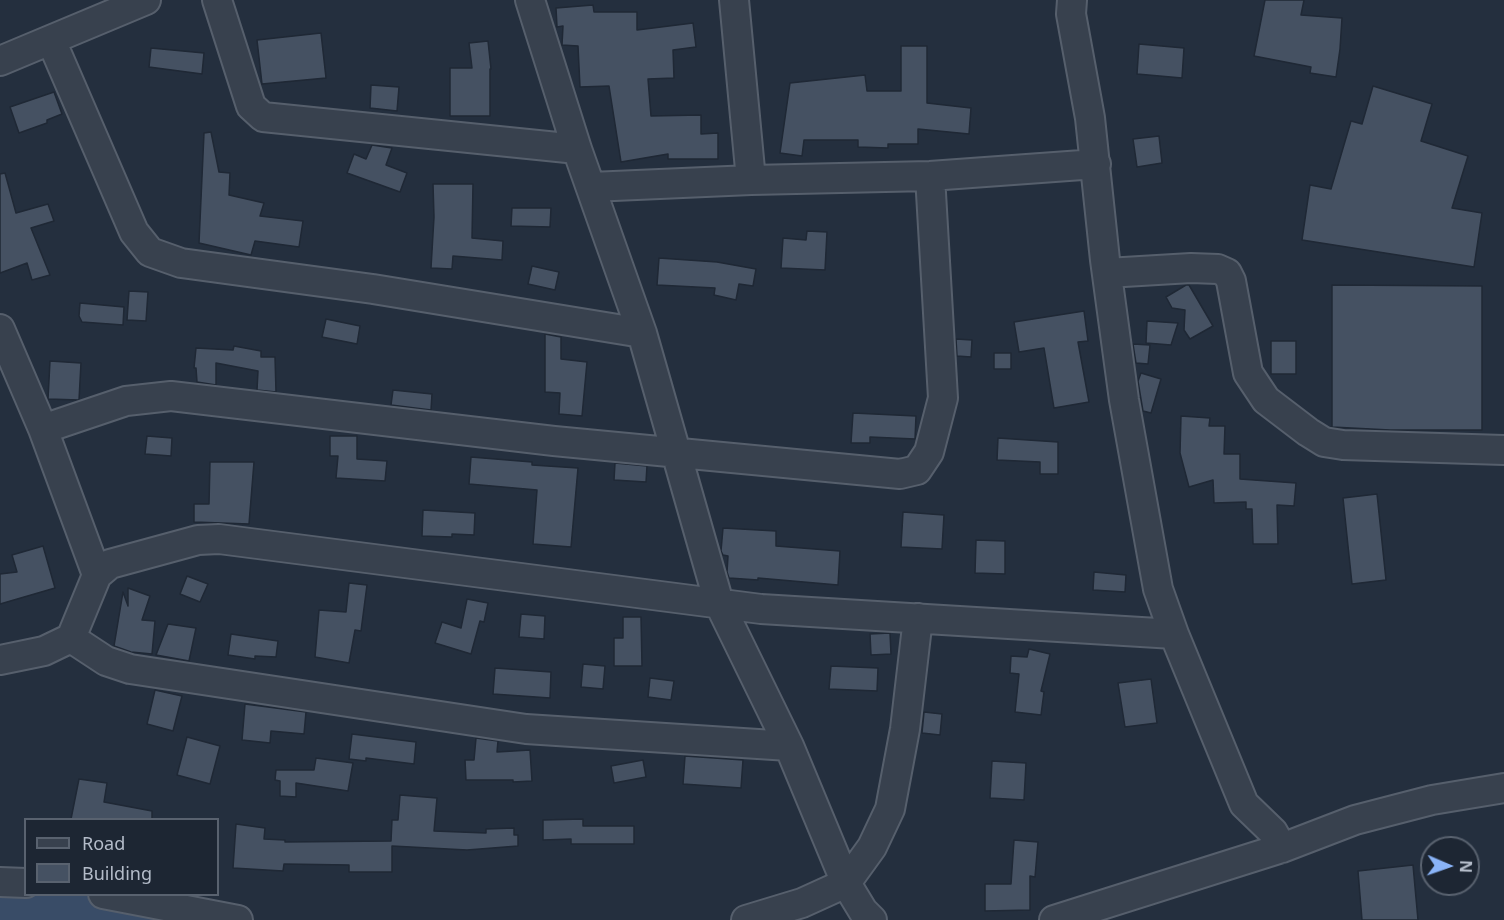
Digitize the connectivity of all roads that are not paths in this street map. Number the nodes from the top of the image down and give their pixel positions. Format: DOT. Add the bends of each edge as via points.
graph roads {
  1 [pos="146,0"];
  2 [pos="217,0"];
  3 [pos="530,0"];
  4 [pos="734,0"];
  5 [pos="1072,0"];
  6 [pos="51,40"];
  7 [pos="0,61"];
  8 [pos="578,149"];
  9 [pos="1096,164"];
  10 [pos="930,176"];
  11 [pos="752,180"];
  12 [pos="591,187"];
  13 [pos="1107,273"];
  14 [pos="0,329"];
  15 [pos="642,333"];
  16 [pos="43,429"];
  17 [pos="1504,450"];
  18 [pos="677,453"];
  19 [pos="97,575"];
  20 [pos="719,603"];
  21 [pos="918,618"];
  22 [pos="1174,634"];
  23 [pos="71,638"];
  24 [pos="0,660"];
  25 [pos="789,746"];
  26 [pos="1504,788"];
  27 [pos="1282,848"];
  28 [pos="0,882"];
  29 [pos="24,883"];
  30 [pos="846,883"];
  31 [pos="114,896"];
  32 [pos="238,920"];
  33 [pos="746,920"];
  34 [pos="872,920"];
  35 [pos="1054,920"];
  1 -- 6 [label="street"];
  2 -- 8 [label="street" via="251,106 263,117"];
  3 -- 8 [label="street"];
  4 -- 11 [label="street"];
  5 -- 9 [label="street" via="1073,32"];
  6 -- 7 [label="street"];
  6 -- 15 [label="street" via="134,232 150,252 181,263 373,289"];
  8 -- 12 [label="street"];
  9 -- 10 [label="street"];
  9 -- 13 [label="street"];
  10 -- 11 [label="street"];
  10 -- 18 [label="street" via="943,398 929,452 917,470 900,474"];
  11 -- 12 [label="street"];
  12 -- 15 [label="street"];
  13 -- 17 [label="street" via="1191,268 1227,273 1248,374 1266,400 1324,442"];
  13 -- 22 [label="street" via="1124,400 1156,577"];
  14 -- 16 [label="street"];
  15 -- 18 [label="street"];
  16 -- 18 [label="street" via="126,402 171,396"];
  16 -- 19 [label="street"];
  18 -- 20 [label="street"];
  19 -- 20 [label="street" via="110,564 198,540 219,539"];
  19 -- 23 [label="street"];
  20 -- 21 [label="street"];
  20 -- 25 [label="street"];
  21 -- 22 [label="street"];
  21 -- 30 [label="street" via="905,729 890,808 872,847"];
  22 -- 27 [label="street" via="1244,804 1273,832"];
  23 -- 24 [label="street" via="44,651"];
  23 -- 25 [label="street" via="106,661 130,669 526,729"];
  25 -- 30 [label="street"];
  26 -- 27 [label="street" via="1432,800 1355,820"];
  27 -- 35 [label="street"];
  28 -- 29 [label="street"];
  30 -- 33 [label="street" via="802,903"];
  30 -- 34 [label="street"];
  31 -- 32 [label="street"];
}
